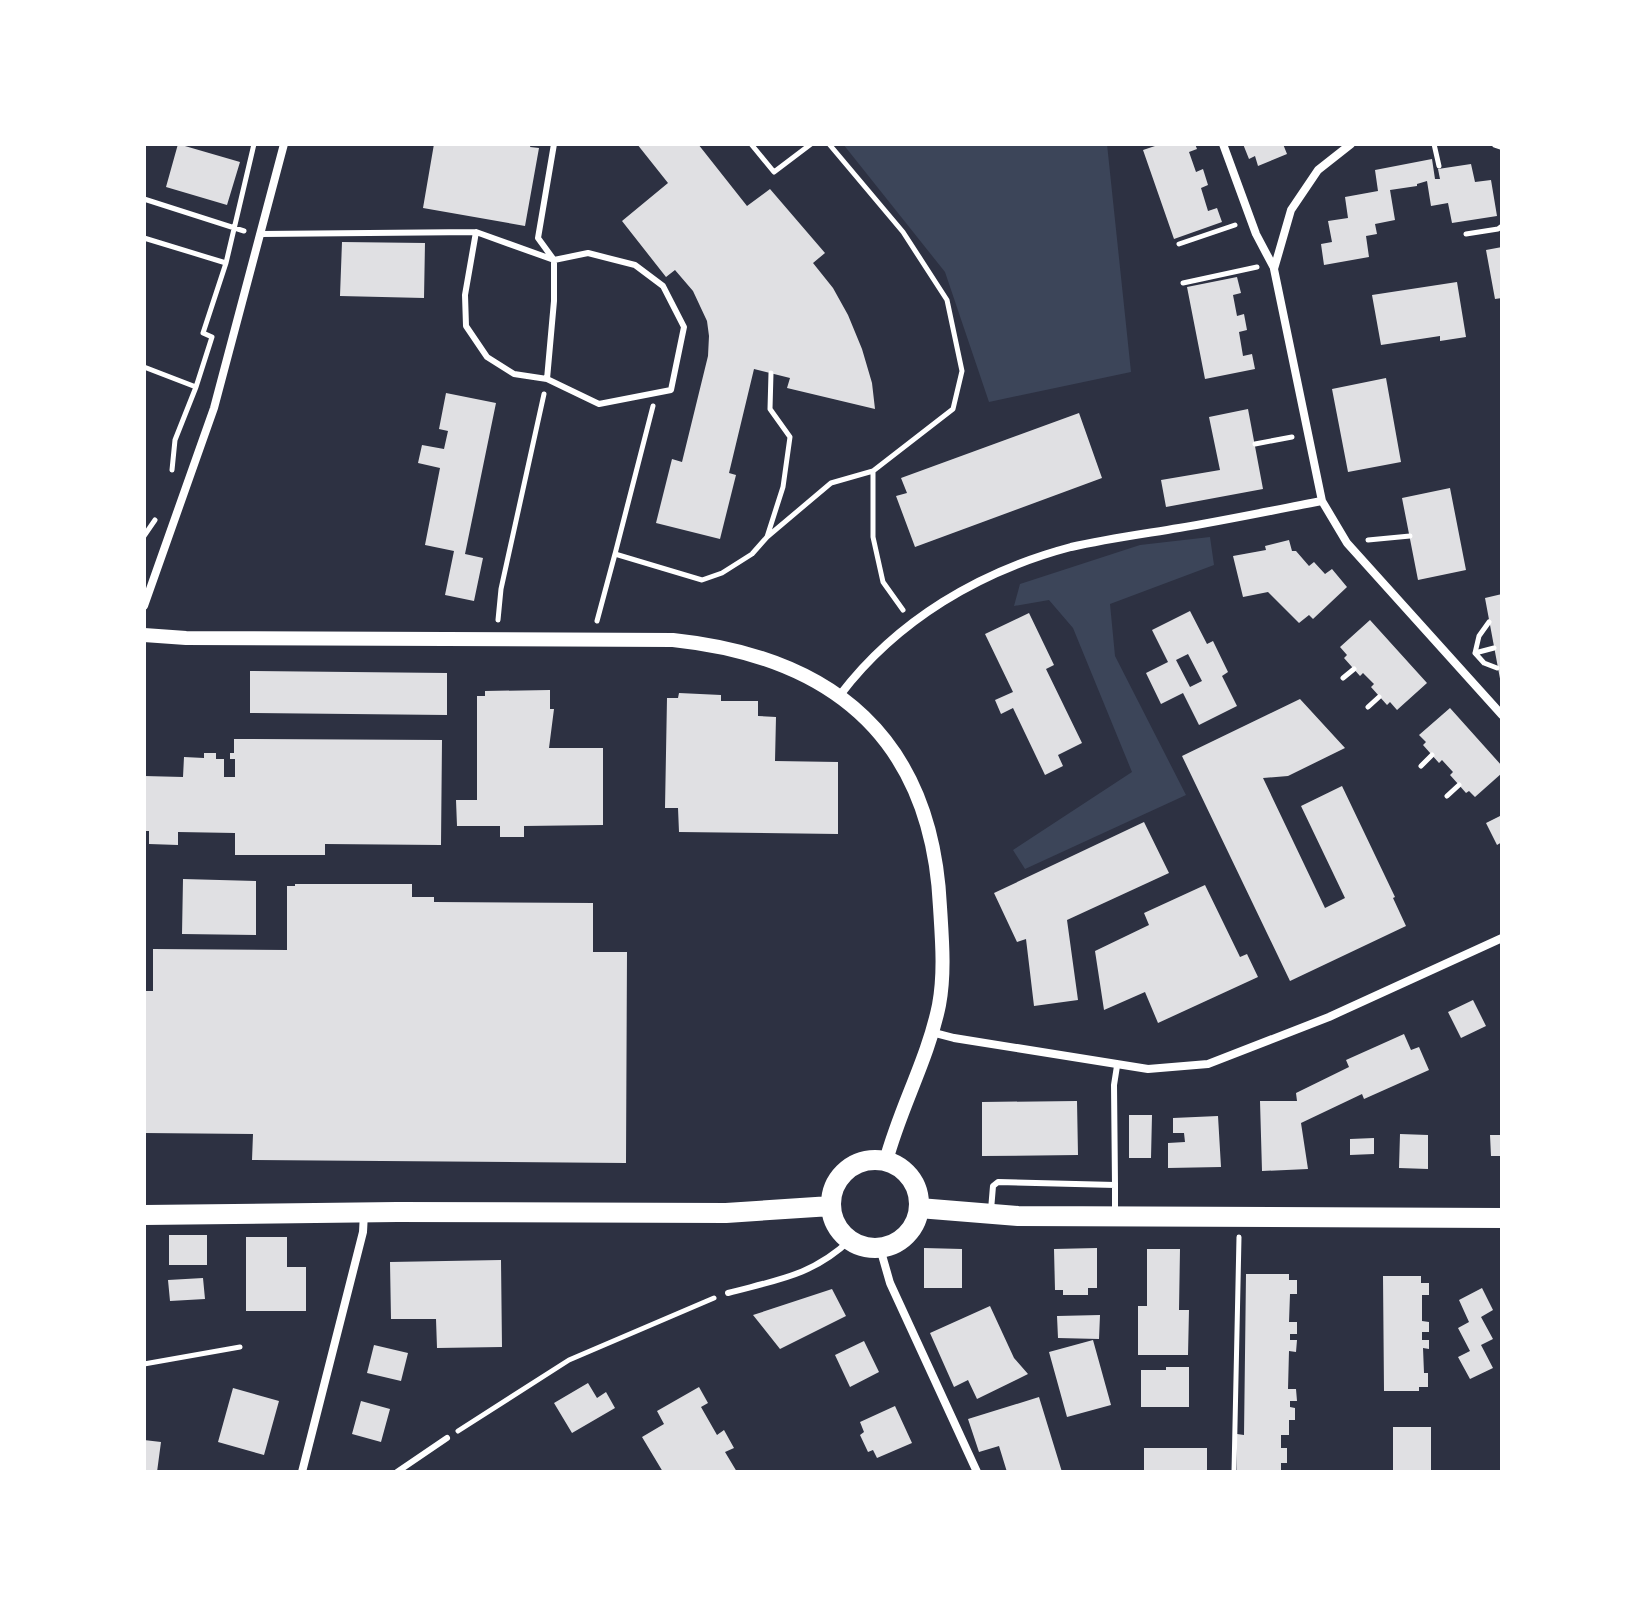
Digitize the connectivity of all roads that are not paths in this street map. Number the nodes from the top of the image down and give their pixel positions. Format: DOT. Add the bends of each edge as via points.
graph roads {
  1 [pos="284,144"];
  2 [pos="554,144"];
  3 [pos="1223,144"];
  4 [pos="1351,144"];
  5 [pos="1496,144"];
  6 [pos="1502,146"];
  7 [pos="476,232"];
  8 [pos="261,234"];
  9 [pos="554,260"];
  10 [pos="1274,269"];
  11 [pos="547,379"];
  12 [pos="1322,501"];
  13 [pos="144,606"];
  14 [pos="144,635"];
  15 [pos="840,695"];
  16 [pos="1502,715"];
  17 [pos="1502,938"];
  18 [pos="931,1032"];
  19 [pos="1117,1066"];
  20 [pos="886,1161"];
  21 [pos="1115,1185"];
  22 [pos="831,1206"];
  23 [pos="919,1208"];
  24 [pos="364,1212"];
  25 [pos="990,1214"];
  26 [pos="144,1215"];
  27 [pos="1115,1217"];
  28 [pos="1502,1218"];
  29 [pos="850,1240"];
  30 [pos="880,1248"];
  31 [pos="728,1293"];
  32 [pos="447,1438"];
  33 [pos="302,1472"];
  34 [pos="397,1472"];
  35 [pos="977,1472"];
  1 -- 8 [label="street"];
  2 -- 9 [label="lane" via="538,238"];
  3 -- 10 [label="street"];
  4 -- 10 [label="street" via="1318,170 1291,210"];
  5 -- 6 [label="street"];
  7 -- 8 [label="lane"];
  7 -- 9 [label="lane"];
  7 -- 11 [label="lane" via="465,295 466,326 487,357 514,374"];
  8 -- 13 [label="street" via="214,408"];
  9 -- 11 [label="lane"];
  9 -- 11 [label="lane" via="588,253 635,265 663,286 684,327 671,390 599,404"];
  10 -- 12 [label="street"];
  12 -- 15 [label="street" via="1073,547 1022,562 960,590 912,623"];
  12 -- 16 [label="street" via="1347,543"];
  14 -- 15 [label="street" via="673,640 765,657"];
  15 -- 18 [label="street" via="879,732 898,759 930,839 942,938 939,1003"];
  17 -- 19 [label="street" via="1329,1017 1208,1064"];
  18 -- 19 [label="street"];
  18 -- 20 [label="street"];
  19 -- 21 [label="lane"];
  20 -- 22 [label="main road" via="851,1166 834,1188"];
  20 -- 23 [label="main road" via="909,1175"];
  21 -- 25 [label="lane" via="998,1182"];
  21 -- 27 [label="lane"];
  22 -- 24 [label="main road" via="726,1213"];
  22 -- 29 [label="main road" via="836,1225"];
  23 -- 25 [label="main road"];
  23 -- 30 [label="main road" via="911,1230"];
  24 -- 26 [label="main road"];
  24 -- 33 [label="street"];
  25 -- 27 [label="main road"];
  27 -- 28 [label="main road"];
  29 -- 30 [label="main road"];
  29 -- 31 [label="lane" via="806,1272"];
  30 -- 35 [label="street" via="890,1283"];
  32 -- 34 [label="lane"];
}
